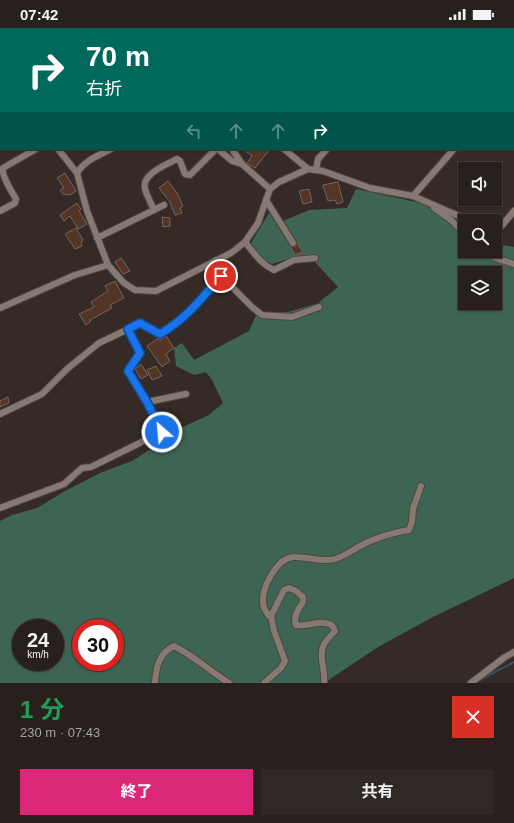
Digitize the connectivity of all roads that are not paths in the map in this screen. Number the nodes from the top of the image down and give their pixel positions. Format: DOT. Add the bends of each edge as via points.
graph roads {
  1 [pos="34,150"];
  2 [pos="59,150"];
  3 [pos="109,150"];
  4 [pos="216,150"];
  5 [pos="218,150"];
  6 [pos="233,150"];
  7 [pos="285,150"];
  8 [pos="326,150"];
  9 [pos="453,150"];
  10 [pos="242,164"];
  11 [pos="308,170"];
  12 [pos="316,170"];
  13 [pos="77,173"];
  14 [pos="270,189"];
  15 [pos="413,196"];
  16 [pos="266,200"];
  17 [pos="423,200"];
  18 [pos="164,205"];
  19 [pos="154,210"];
  20 [pos="0,211"];
  21 [pos="514,211"];
  22 [pos="458,216"];
  23 [pos="502,225"];
  24 [pos="458,227"];
  25 [pos="97,238"];
  26 [pos="245,242"];
  27 [pos="294,243"];
  28 [pos="315,258"];
  29 [pos="495,258"];
  30 [pos="216,260"];
  31 [pos="514,264"];
  32 [pos="108,265"];
  33 [pos="221,276"];
  34 [pos="319,307"];
  35 [pos="0,308"];
  36 [pos="128,329"];
  37 [pos="186,394"];
  38 [pos="147,402"];
  39 [pos="0,414"];
  40 [pos="421,486"];
  41 [pos="1,506"];
  42 [pos="271,616"];
  43 [pos="514,652"];
  44 [pos="155,683"];
  45 [pos="229,683"];
  46 [pos="264,683"];
  47 [pos="324,683"];
  48 [pos="471,683"];
  1 -- 20 [label="street" via="3,168 4,176 16,199 15,203"];
  2 -- 13 [label="street"];
  3 -- 13 [label="street" via="91,159 80,167"];
  4 -- 19 [label="street" via="190,175 185,174 177,159 150,175 144,184"];
  5 -- 10 [label="street" via="232,161"];
  6 -- 10 [label="street"];
  7 -- 11 [label="street"];
  8 -- 12 [label="street" via="318,159"];
  9 -- 15 [label="street"];
  10 -- 14 [label="street"];
  11 -- 12 [label="street"];
  11 -- 14 [label="street" via="279,182"];
  12 -- 15 [label="street" via="370,188"];
  13 -- 25 [label="street"];
  14 -- 16 [label="street"];
  15 -- 17 [label="street"];
  16 -- 26 [label="street" via="258,223"];
  16 -- 27 [label="street"];
  17 -- 22 [label="street"];
  17 -- 24 [label="street"];
  18 -- 19 [label="street"];
  19 -- 25 [label="street"];
  21 -- 23 [label="street"];
  25 -- 32 [label="street"];
  26 -- 28 [label="street" via="259,259 274,270 294,260"];
  26 -- 30 [label="street"];
  29 -- 31 [label="street"];
  30 -- 32 [label="street" via="156,291 135,290 124,283"];
  30 -- 33 [label="street"];
  32 -- 35 [label="street" via="75,275"];
  33 -- 34 [label="street" via="262,315 292,317"];
  33 -- 36 [label="street" via="192,310 173,327 160,334 140,323"];
  36 -- 38 [label="street" via="140,353 128,371"];
  36 -- 39 [label="street" via="99,343 42,394"];
  37 -- 38 [label="street"];
  38 -- 41 [label="street" via="162,432 82,468 64,484"];
  40 -- 42 [label="street" via="409,530 362,545 333,560 292,557 283,561 264,589 263,603"];
  42 -- 46 [label="street" via="285,661"];
  42 -- 47 [label="street" via="284,590 289,588 303,597 296,625 324,622 332,626 335,631 324,644 322,654"];
  43 -- 48 [label="street"];
  44 -- 45 [label="street" via="161,657 166,650 174,646 188,653"];
}
